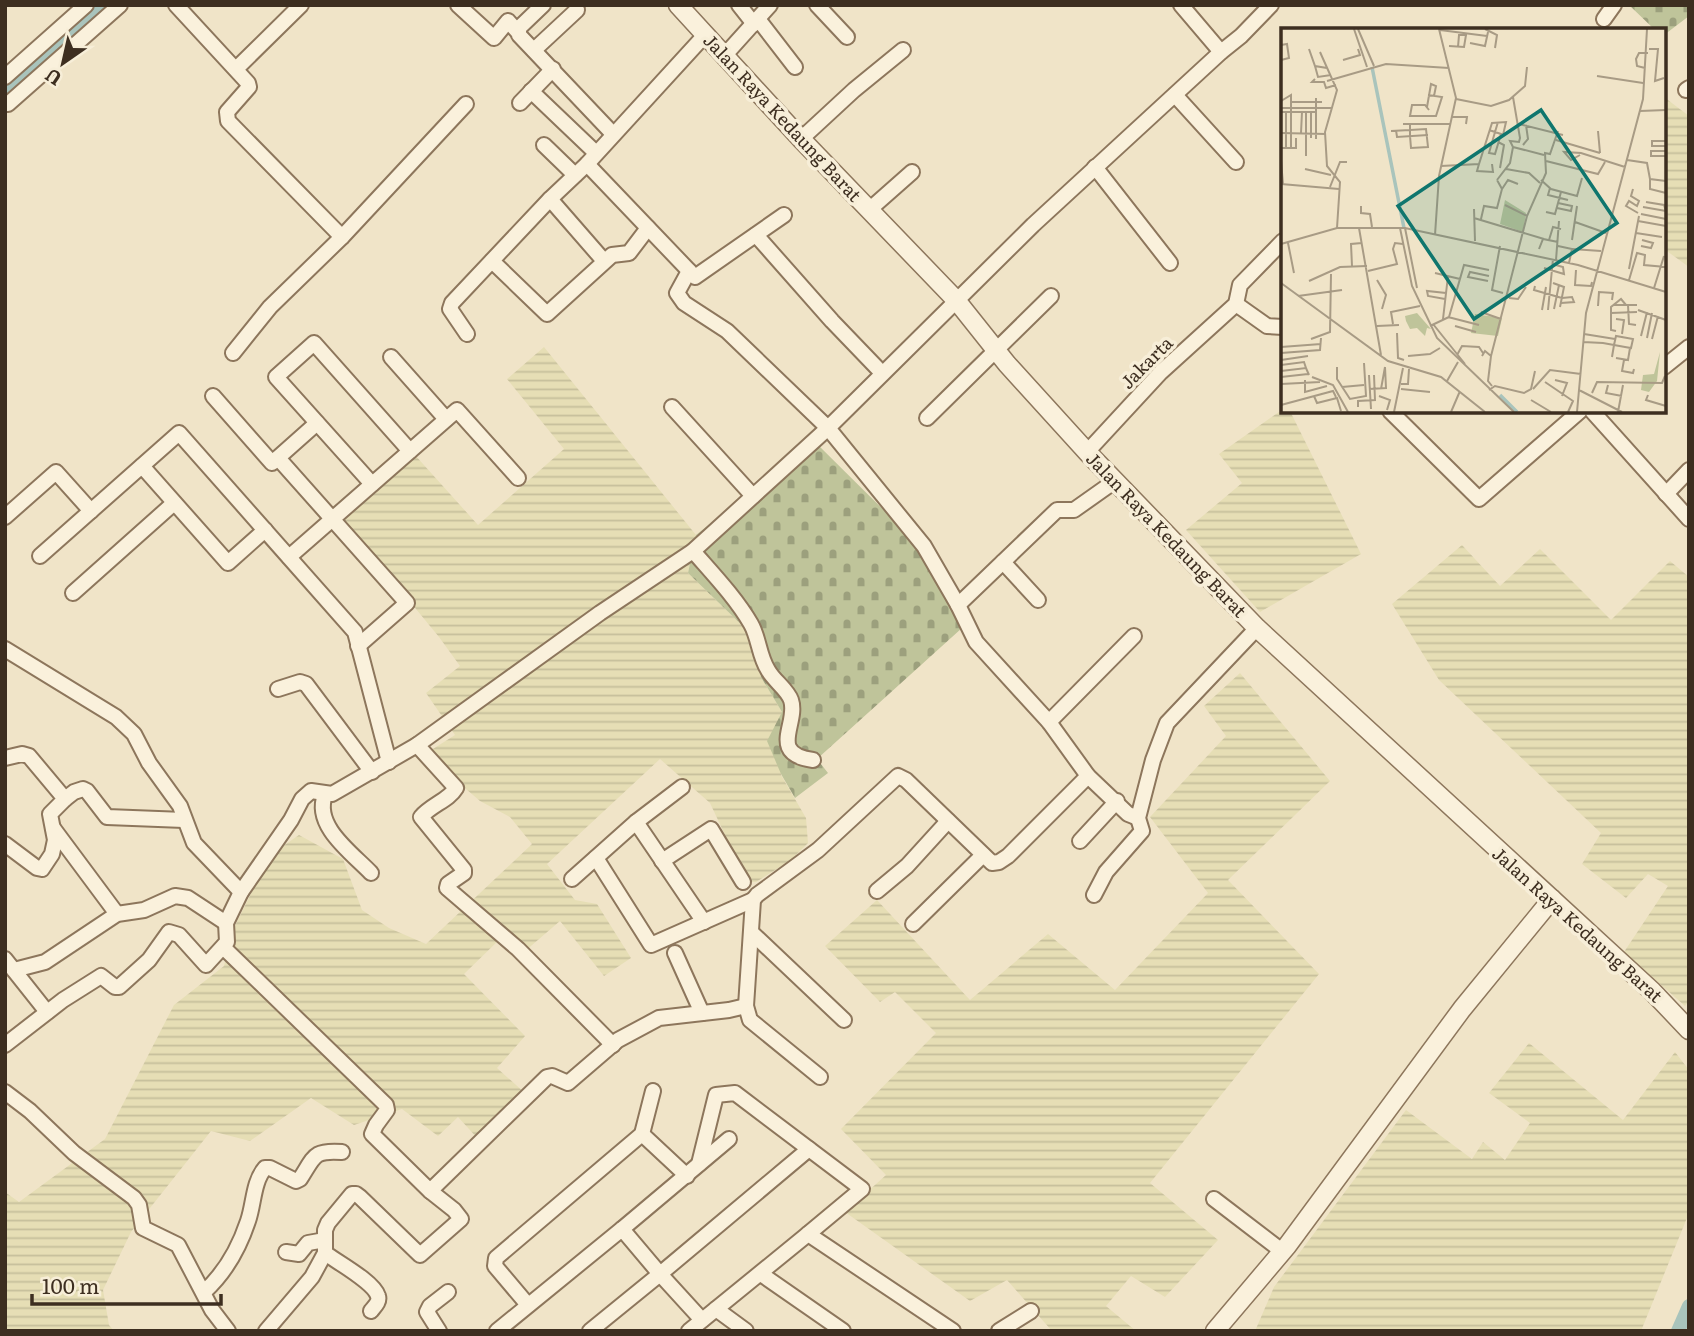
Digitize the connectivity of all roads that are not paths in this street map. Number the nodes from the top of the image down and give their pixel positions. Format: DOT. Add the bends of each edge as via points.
graph roads {
  1 [pos="86,5"];
  2 [pos="120,5"];
  3 [pos="176,5"];
  4 [pos="302,5"];
  5 [pos="458,5"];
  6 [pos="543,5"];
  7 [pos="678,5"];
  8 [pos="739,5"];
  9 [pos="770,5"];
  10 [pos="817,5"];
  11 [pos="1181,5"];
  12 [pos="1271,5"];
  13 [pos="1614,5"];
  14 [pos="577,10"];
  15 [pos="1604,19"];
  16 [pos="756,21"];
  17 [pos="517,31"];
  18 [pos="705,35"];
  19 [pos="847,37"];
  20 [pos="534,50"];
  21 [pos="903,50"];
  22 [pos="1221,52"];
  23 [pos="724,55"];
  24 [pos="795,67"];
  25 [pos="236,69"];
  26 [pos="553,69"];
  27 [pos="5,76"];
  28 [pos="531,90"];
  29 [pos="1175,95"];
  30 [pos="520,103"];
  31 [pos="8,104"];
  32 [pos="466,104"];
  33 [pos="613,134"];
  34 [pos="801,139"];
  35 [pos="544,145"];
  36 [pos="592,159"];
  37 [pos="1236,162"];
  38 [pos="1095,167"];
  39 [pos="912,172"];
  40 [pos="575,175"];
  41 [pos="550,199"];
  42 [pos="869,210"];
  43 [pos="784,215"];
  44 [pos="648,228"];
  45 [pos="756,235"];
  46 [pos="342,237"];
  47 [pos="1281,243"];
  48 [pos="492,261"];
  49 [pos="604,261"];
  50 [pos="1170,263"];
  51 [pos="689,271"];
  52 [pos="1051,296"];
  53 [pos="956,300"];
  54 [pos="1236,304"];
  55 [pos="1281,327"];
  56 [pos="467,334"];
  57 [pos="1689,348"];
  58 [pos="997,351"];
  59 [pos="233,353"];
  60 [pos="391,357"];
  61 [pos="1666,366"];
  62 [pos="883,373"];
  63 [pos="213,396"];
  64 [pos="672,407"];
  65 [pos="1392,413"];
  66 [pos="1578,413"];
  67 [pos="1594,413"];
  68 [pos="927,418"];
  69 [pos="446,419"];
  70 [pos="317,423"];
  71 [pos="828,428"];
  72 [pos="410,451"];
  73 [pos="1087,452"];
  74 [pos="278,458"];
  75 [pos="142,466"];
  76 [pos="1689,470"];
  77 [pos="517,478"];
  78 [pos="1115,481"];
  79 [pos="372,484"];
  80 [pos="1666,494"];
  81 [pos="753,496"];
  82 [pos="174,503"];
  83 [pos="91,511"];
  84 [pos="5,517"];
  85 [pos="332,519"];
  86 [pos="1689,519"];
  87 [pos="265,530"];
  88 [pos="694,551"];
  89 [pos="40,556"];
  90 [pos="289,557"];
  91 [pos="1003,562"];
  92 [pos="73,593"];
  93 [pos="1038,600"];
  94 [pos="958,605"];
  95 [pos="1258,628"];
  96 [pos="1134,636"];
  97 [pos="358,646"];
  98 [pos="5,649"];
  99 [pos="278,689"];
  100 [pos="1049,722"];
  101 [pos="417,745"];
  102 [pos="5,758"];
  103 [pos="813,760"];
  104 [pos="389,762"];
  105 [pos="372,772"];
  106 [pos="1088,776"];
  107 [pos="682,787"];
  108 [pos="325,795"];
  109 [pos="65,799"];
  110 [pos="1117,801"];
  111 [pos="1138,818"];
  112 [pos="184,820"];
  113 [pos="948,821"];
  114 [pos="636,822"];
  115 [pos="53,827"];
  116 [pos="1080,841"];
  117 [pos="6,845"];
  118 [pos="983,855"];
  119 [pos="596,858"];
  120 [pos="662,861"];
  121 [pos="372,873"];
  122 [pos="572,880"];
  123 [pos="743,882"];
  124 [pos="877,891"];
  125 [pos="241,892"];
  126 [pos="1094,895"];
  127 [pos="1552,899"];
  128 [pos="753,900"];
  129 [pos="117,914"];
  130 [pos="704,922"];
  131 [pos="226,923"];
  132 [pos="912,925"];
  133 [pos="752,933"];
  134 [pos="223,948"];
  135 [pos="675,953"];
  136 [pos="9,964"];
  137 [pos="746,1006"];
  138 [pos="47,1012"];
  139 [pos="702,1013"];
  140 [pos="844,1020"];
  141 [pos="1689,1030"];
  142 [pos="5,1045"];
  143 [pos="612,1045"];
  144 [pos="820,1077"];
  145 [pos="653,1091"];
  146 [pos="5,1092"];
  147 [pos="642,1134"];
  148 [pos="729,1139"];
  149 [pos="809,1149"];
  150 [pos="342,1152"];
  151 [pos="699,1164"];
  152 [pos="687,1176"];
  153 [pos="430,1191"];
  154 [pos="1214,1199"];
  155 [pos="622,1229"];
  156 [pos="808,1234"];
  157 [pos="325,1247"];
  158 [pos="1282,1251"];
  159 [pos="286,1252"];
  160 [pos="660,1273"];
  161 [pos="761,1274"];
  162 [pos="204,1292"];
  163 [pos="448,1292"];
  164 [pos="528,1305"];
  165 [pos="716,1310"];
  166 [pos="371,1311"];
  167 [pos="1031,1311"];
  168 [pos="702,1320"];
  169 [pos="228,1331"];
  170 [pos="266,1331"];
  171 [pos="439,1331"];
  172 [pos="497,1331"];
  173 [pos="590,1331"];
  174 [pos="688,1331"];
  175 [pos="746,1331"];
  176 [pos="843,1331"];
  177 [pos="953,1331"];
  178 [pos="999,1331"];
  179 [pos="1214,1331"];
  1 -- 27 [label="street"];
  2 -- 31 [label="street"];
  3 -- 25 [label="street"];
  4 -- 25 [label="street"];
  5 -- 17 [label="street" via="495,38 508,21"];
  6 -- 17 [label="street"];
  7 -- 18 [label="street, Jalan Raya Kedaung Barat"];
  8 -- 16 [label="street"];
  9 -- 16 [label="street"];
  10 -- 19 [label="street"];
  11 -- 22 [label="street"];
  12 -- 22 [label="street"];
  13 -- 15 [label="street"];
  14 -- 20 [label="street"];
  16 -- 23 [label="street"];
  16 -- 24 [label="street"];
  17 -- 20 [label="street"];
  18 -- 23 [label="street, Jalan Raya Kedaung Barat"];
  18 -- 33 [label="street"];
  20 -- 26 [label="street"];
  21 -- 34 [label="street"];
  22 -- 29 [label="street"];
  23 -- 34 [label="street, Jalan Raya Kedaung Barat"];
  25 -- 46 [label="street" via="249,87 227,112 228,121"];
  26 -- 28 [label="street"];
  26 -- 33 [label="street"];
  28 -- 30 [label="street"];
  28 -- 36 [label="street"];
  29 -- 37 [label="street"];
  29 -- 38 [label="street"];
  32 -- 46 [label="street"];
  33 -- 36 [label="street"];
  34 -- 42 [label="street, Jalan Raya Kedaung Barat"];
  35 -- 40 [label="street"];
  36 -- 40 [label="street"];
  36 -- 44 [label="street"];
  38 -- 50 [label="street"];
  38 -- 53 [label="street"];
  39 -- 42 [label="street"];
  40 -- 41 [label="street"];
  41 -- 48 [label="street"];
  41 -- 49 [label="street"];
  42 -- 53 [label="street, Jalan Raya Kedaung Barat"];
  43 -- 45 [label="street"];
  44 -- 49 [label="street" via="629,253"];
  44 -- 51 [label="street"];
  45 -- 51 [label="street" via="698,276"];
  45 -- 62 [label="street"];
  46 -- 59 [label="street" via="270,307"];
  47 -- 54 [label="street, Jakarta" via="1240,285"];
  48 -- 49 [label="street" via="547,314"];
  48 -- 56 [label="street" via="450,305"];
  51 -- 71 [label="street" via="677,293 684,303 727,331"];
  52 -- 58 [label="street"];
  53 -- 58 [label="street, Jalan Raya Kedaung Barat"];
  53 -- 62 [label="street"];
  54 -- 55 [label="street" via="1267,326"];
  54 -- 73 [label="street, Jakarta" via="1161,372"];
  57 -- 61 [label="street"];
  58 -- 68 [label="street"];
  58 -- 73 [label="street, Jalan Raya Kedaung Barat"];
  60 -- 69 [label="street"];
  62 -- 71 [label="street"];
  63 -- 74 [label="street" via="272,463"];
  64 -- 81 [label="street"];
  65 -- 66 [label="street" via="1479,499"];
  67 -- 80 [label="street"];
  69 -- 72 [label="street"];
  69 -- 77 [label="street" via="457,410"];
  70 -- 72 [label="street" via="276,377 314,343"];
  70 -- 74 [label="street"];
  70 -- 79 [label="street"];
  71 -- 81 [label="street"];
  71 -- 94 [label="street" via="924,546"];
  72 -- 79 [label="street"];
  73 -- 78 [label="street, Jalan Raya Kedaung Barat"];
  74 -- 85 [label="street"];
  75 -- 82 [label="street"];
  75 -- 83 [label="street"];
  75 -- 87 [label="street" via="179,433"];
  76 -- 80 [label="street"];
  78 -- 91 [label="street" via="1074,510 1057,510"];
  78 -- 95 [label="street, Jalan Raya Kedaung Barat"];
  79 -- 85 [label="street"];
  80 -- 86 [label="street"];
  81 -- 88 [label="street"];
  82 -- 87 [label="street" via="228,563"];
  82 -- 92 [label="street"];
  83 -- 84 [label="street" via="56,472"];
  83 -- 89 [label="street"];
  85 -- 90 [label="street"];
  85 -- 97 [label="street" via="407,603"];
  87 -- 90 [label="street"];
  88 -- 101 [label="street"];
  88 -- 103 [label="street" via="750,623 767,669 790,698 787,737 791,751"];
  90 -- 97 [label="street" via="355,632"];
  91 -- 93 [label="street"];
  91 -- 94 [label="street"];
  94 -- 100 [label="street" via="975,642"];
  95 -- 111 [label="street" via="1167,723"];
  95 -- 127 [label="street, Jalan Raya Kedaung Barat"];
  96 -- 100 [label="street"];
  97 -- 104 [label="street"];
  98 -- 112 [label="street" via="116,717 134,734 180,806"];
  99 -- 105 [label="street" via="306,684"];
  100 -- 106 [label="street"];
  101 -- 104 [label="street"];
  101 -- 143 [label="street" via="456,788 421,817 464,870 447,888 518,949"];
  102 -- 109 [label="street" via="29,756"];
  104 -- 105 [label="street"];
  105 -- 108 [label="street"];
  106 -- 110 [label="street"];
  106 -- 118 [label="street" via="1008,856 992,863"];
  107 -- 114 [label="street"];
  108 -- 121 [label="street" via="325,821"];
  108 -- 125 [label="street" via="311,791 305,795"];
  109 -- 112 [label="street" via="83,789 107,817"];
  109 -- 115 [label="street" via="50,814"];
  110 -- 111 [label="street"];
  110 -- 116 [label="street"];
  111 -- 126 [label="street" via="1142,831 1106,872"];
  112 -- 125 [label="street" via="194,843"];
  113 -- 118 [label="street"];
  113 -- 124 [label="street"];
  113 -- 128 [label="street" via="898,776 818,850"];
  114 -- 119 [label="street"];
  114 -- 120 [label="street"];
  115 -- 117 [label="street" via="54,845 42,869"];
  115 -- 129 [label="street"];
  118 -- 132 [label="street"];
  119 -- 122 [label="street"];
  119 -- 130 [label="street" via="651,945"];
  120 -- 123 [label="street" via="711,829"];
  120 -- 130 [label="street"];
  125 -- 131 [label="street"];
  127 -- 141 [label="street, Jalan Raya Kedaung Barat"];
  127 -- 158 [label="street" via="1462,1009"];
  128 -- 130 [label="street"];
  128 -- 133 [label="street"];
  129 -- 131 [label="street" via="144,910 180,895"];
  129 -- 136 [label="street" via="45,962 24,969"];
  131 -- 134 [label="street" via="228,937"];
  133 -- 137 [label="street"];
  133 -- 140 [label="street"];
  134 -- 138 [label="street" via="206,965 179,935 169,932 149,960 119,987 101,976"];
  134 -- 153 [label="street" via="386,1105 372,1134"];
  135 -- 139 [label="street"];
  136 -- 138 [label="street"];
  137 -- 139 [label="street"];
  137 -- 144 [label="street" via="752,1022"];
  138 -- 142 [label="street"];
  139 -- 143 [label="street" via="659,1018"];
  143 -- 153 [label="street" via="568,1083 547,1077"];
  145 -- 147 [label="street"];
  146 -- 162 [label="street" via="138,1202 143,1228 178,1245"];
  147 -- 152 [label="street"];
  147 -- 164 [label="street" via="496,1258 495,1266"];
  148 -- 151 [label="street"];
  149 -- 151 [label="street" via="734,1093 716,1095"];
  149 -- 156 [label="street" via="862,1189"];
  149 -- 160 [label="street"];
  150 -- 162 [label="street" via="317,1154 296,1181 265,1168 229,1262"];
  151 -- 152 [label="street"];
  152 -- 155 [label="street"];
  153 -- 157 [label="street" via="461,1219 421,1255 356,1194 328,1223"];
  154 -- 158 [label="street"];
  155 -- 160 [label="street"];
  155 -- 164 [label="street"];
  156 -- 161 [label="street"];
  156 -- 177 [label="street"];
  157 -- 159 [label="street" via="306,1244 299,1254"];
  157 -- 166 [label="street" via="375,1290 378,1302"];
  157 -- 170 [label="street" via="305,1286"];
  158 -- 179 [label="street"];
  160 -- 168 [label="street"];
  160 -- 173 [label="street"];
  161 -- 165 [label="street"];
  161 -- 176 [label="street"];
  162 -- 169 [label="street"];
  163 -- 171 [label="street" via="427,1312"];
  164 -- 172 [label="street"];
  165 -- 168 [label="street"];
  165 -- 175 [label="street"];
  167 -- 178 [label="street"];
  168 -- 174 [label="street"];
}
